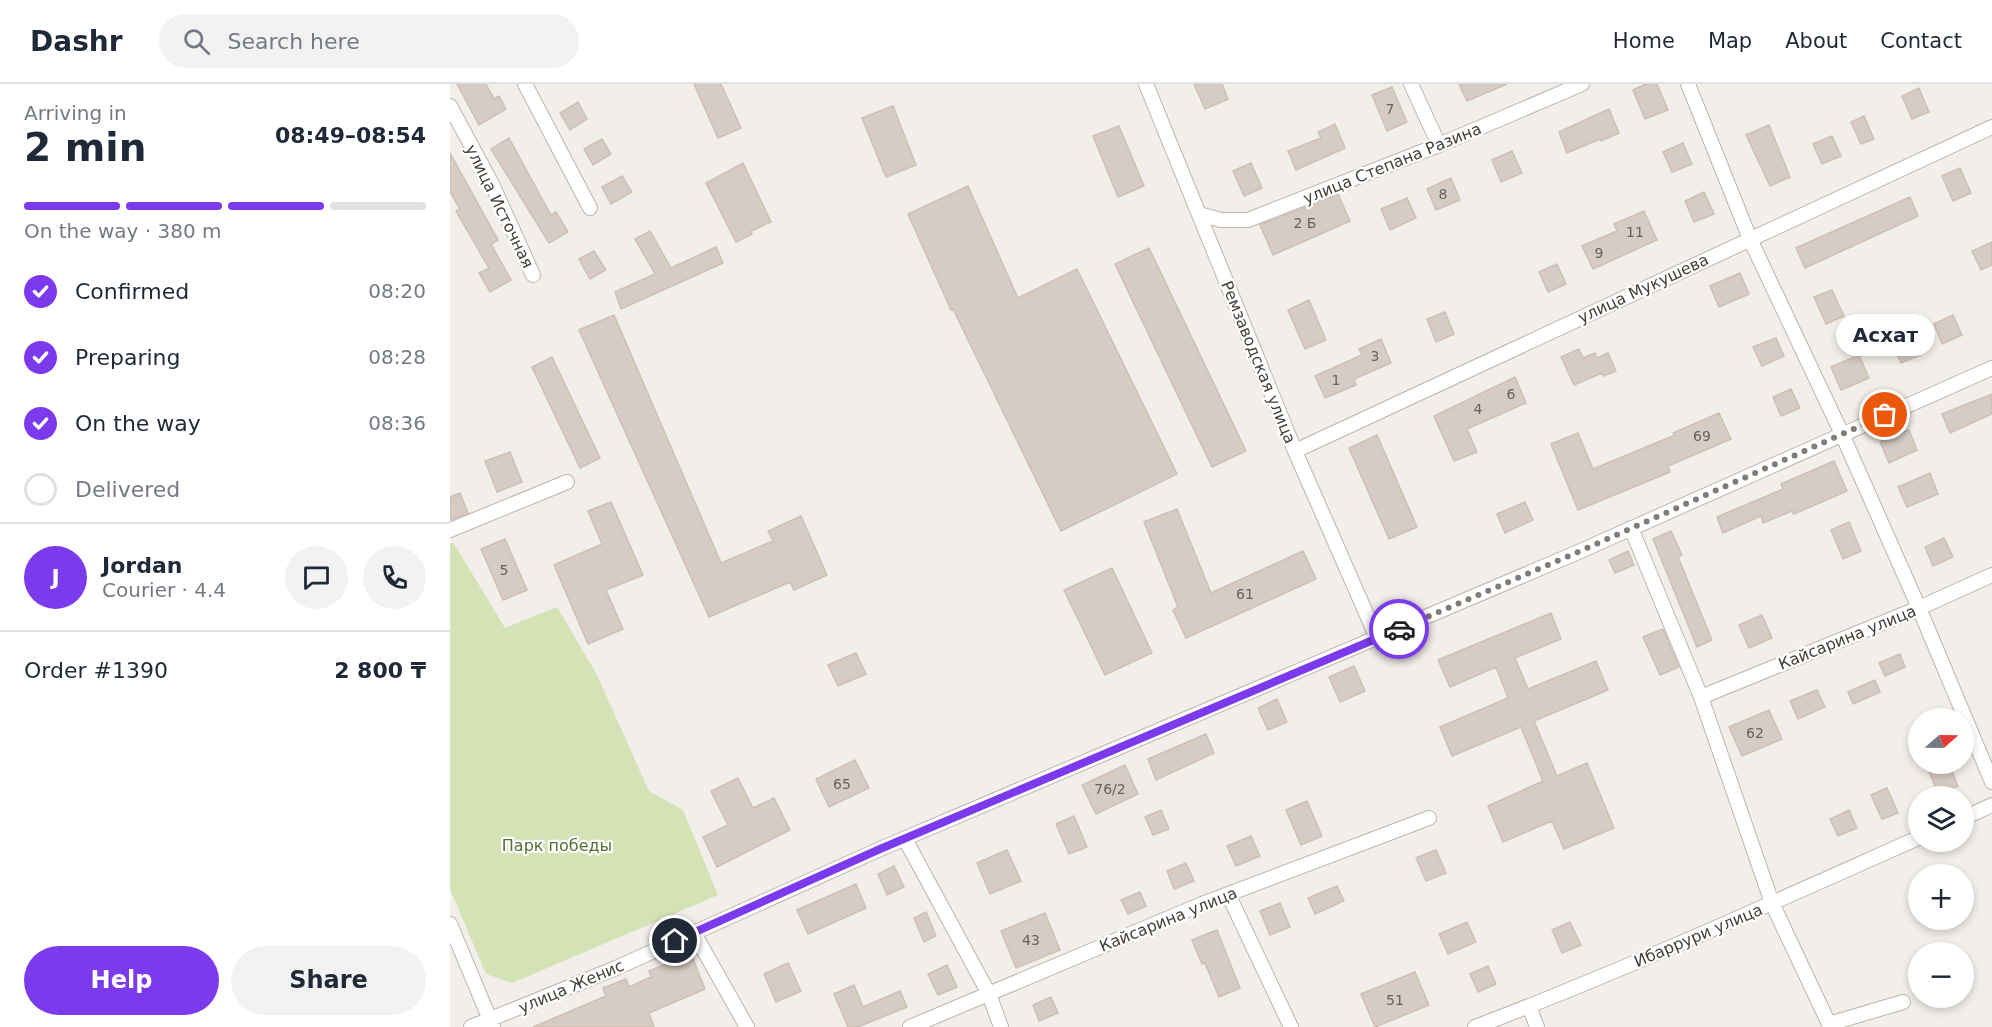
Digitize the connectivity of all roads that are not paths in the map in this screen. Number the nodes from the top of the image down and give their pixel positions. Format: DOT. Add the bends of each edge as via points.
graph roads {
  1 [pos="525,84"];
  2 [pos="1146,84"];
  3 [pos="1411,84"];
  4 [pos="1582,84"];
  5 [pos="1688,84"];
  6 [pos="450,106"];
  7 [pos="1992,127"];
  8 [pos="1439,145"];
  9 [pos="590,208"];
  10 [pos="1198,214"];
  11 [pos="1750,239"];
  12 [pos="533,275"];
  13 [pos="1992,368"];
  14 [pos="1842,434"];
  15 [pos="1295,451"];
  16 [pos="567,482"];
  17 [pos="1631,528"];
  18 [pos="450,530"];
  19 [pos="1992,575"];
  20 [pos="1919,608"];
  21 [pos="1377,638"];
  22 [pos="1701,697"];
  23 [pos="1992,782"];
  24 [pos="1992,805"];
  25 [pos="1974,813"];
  26 [pos="1429,818"];
  27 [pos="904,839"];
  28 [pos="1908,842"];
  29 [pos="1228,894"];
  30 [pos="1772,903"];
  31 [pos="450,924"];
  32 [pos="694,933"];
  33 [pos="989,994"];
  34 [pos="1903,1002"];
  35 [pos="1529,1006"];
  36 [pos="491,1023"];
  37 [pos="471,1027"];
  38 [pos="747,1027"];
  39 [pos="910,1027"];
  40 [pos="1001,1027"];
  41 [pos="1291,1027"];
  42 [pos="1475,1027"];
  43 [pos="1537,1027"];
  1 -- 9 [label="street"];
  2 -- 10 [label="street, Ремзаводская улица"];
  3 -- 8 [label="street"];
  4 -- 8 [label="street, улица Степана Разина"];
  5 -- 11 [label="street"];
  6 -- 12 [label="street, улица Источная" via="492,184"];
  7 -- 11 [label="street, улица Мукушева"];
  8 -- 10 [label="street, улица Степана Разина" via="1248,220 1221,220"];
  10 -- 15 [label="street, Ремзаводская улица"];
  11 -- 14 [label="street"];
  11 -- 15 [label="street, улица Мукушева"];
  13 -- 14 [label="street, улица Женис"];
  14 -- 17 [label="street, улица Женис"];
  14 -- 20 [label="street"];
  15 -- 21 [label="street, Ремзаводская улица"];
  16 -- 18 [label="street"];
  17 -- 21 [label="street, улица Женис"];
  17 -- 22 [label="street"];
  19 -- 20 [label="street, Кайсарина улица"];
  20 -- 22 [label="street, Кайсарина улица"];
  20 -- 23 [label="street"];
  21 -- 27 [label="street, улица Женис"];
  22 -- 30 [label="street"];
  24 -- 25 [label="street"];
  26 -- 29 [label="street, Кайсарина улица"];
  27 -- 32 [label="street, улица Женис"];
  27 -- 33 [label="street"];
  28 -- 30 [label="street, Ибаррури улица"];
  29 -- 33 [label="street, Кайсарина улица"];
  29 -- 41 [label="street"];
  30 -- 34 [label="street" via="1829,1024"];
  30 -- 35 [label="street, Ибаррури улица"];
  31 -- 36 [label="street"];
  32 -- 36 [label="street, улица Женис"];
  32 -- 38 [label="street"];
  33 -- 39 [label="street, Кайсарина улица"];
  33 -- 40 [label="street"];
  35 -- 42 [label="street, Ибаррури улица"];
  35 -- 43 [label="street"];
  36 -- 37 [label="street, улица Женис"];
}
